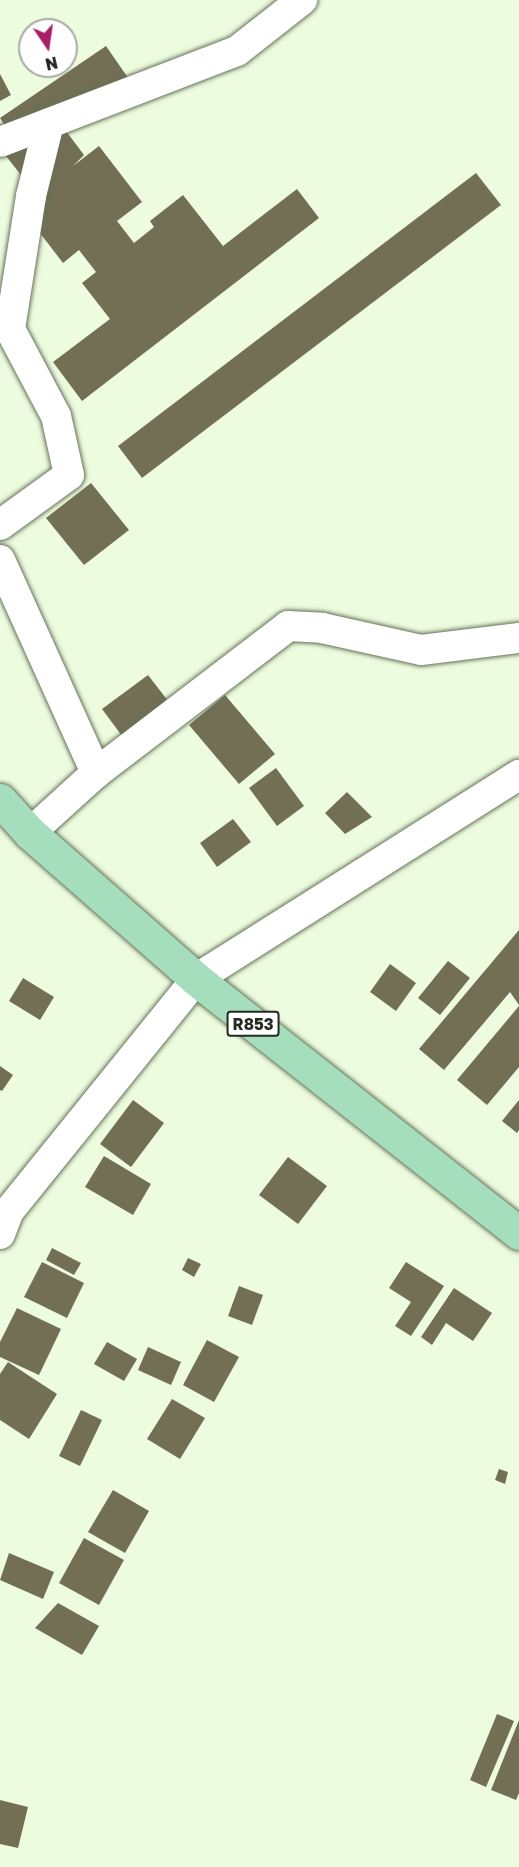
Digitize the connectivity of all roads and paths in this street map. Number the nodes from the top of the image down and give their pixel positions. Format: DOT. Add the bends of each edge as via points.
graph roads {
  1 [pos="303,0"];
  2 [pos="49,123"];
  3 [pos="0,142"];
  4 [pos="0,525"];
  5 [pos="0,560"];
  6 [pos="519,638"];
  7 [pos="96,773"];
  8 [pos="519,775"];
  9 [pos="0,800"];
  10 [pos="30,833"];
  11 [pos="196,979"];
  12 [pos="3,1218"];
  13 [pos="519,1233"];
  1 -- 2 [label="street" via="237,51"];
  2 -- 3 [label="street"];
  2 -- 4 [label="street" via="31,196 10,329 56,416 69,475"];
  5 -- 7 [label="street"];
  6 -- 7 [label="street" via="422,650 322,628 288,626"];
  7 -- 10 [label="street"];
  8 -- 11 [label="street"];
  9 -- 10 [label="main road, R853"];
  10 -- 11 [label="main road, R853"];
  11 -- 12 [label="street"];
  11 -- 13 [label="main road, R853"];
}
